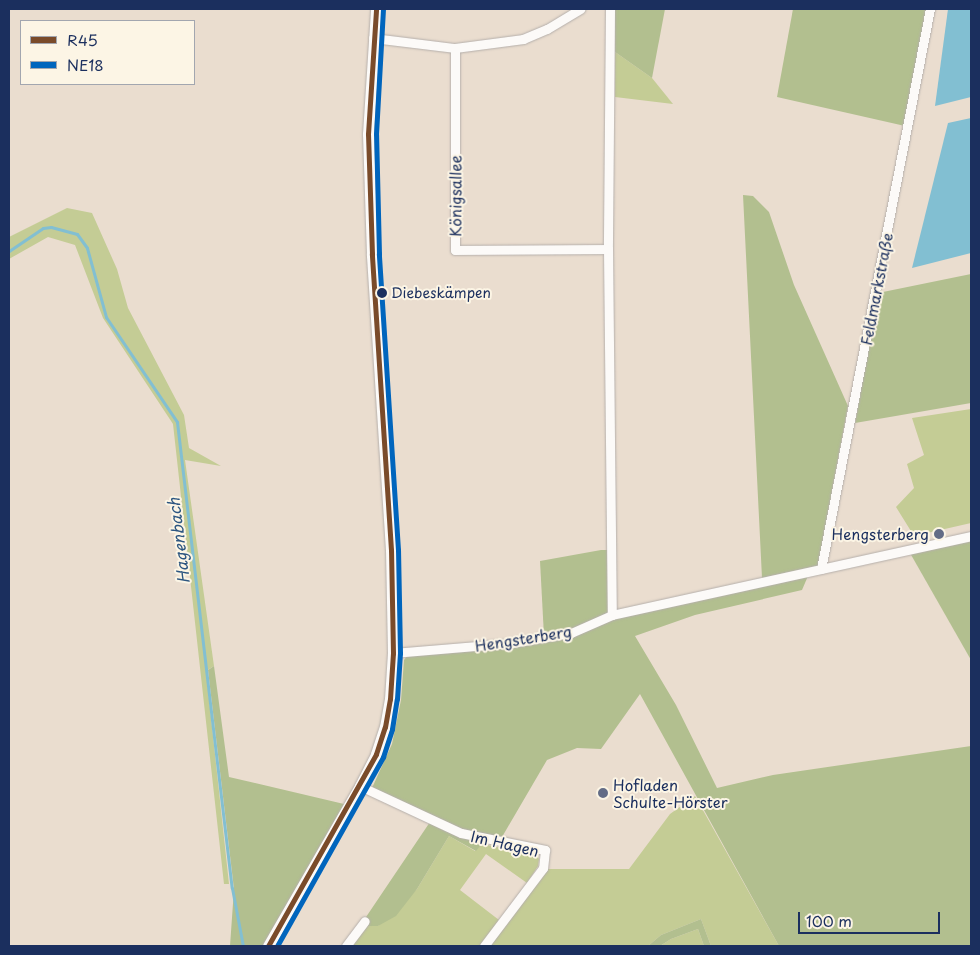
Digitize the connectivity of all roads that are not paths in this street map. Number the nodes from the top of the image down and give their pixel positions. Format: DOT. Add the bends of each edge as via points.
graph roads {
  1 [pos="376,9"];
  2 [pos="580,9"];
  3 [pos="610,9"];
  4 [pos="930,9"];
  5 [pos="374,38"];
  6 [pos="455,48"];
  7 [pos="608,249"];
  8 [pos="971,536"];
  9 [pos="822,569"];
  10 [pos="612,615"];
  11 [pos="393,653"];
  12 [pos="360,786"];
  13 [pos="365,921"];
  14 [pos="268,946"];
  15 [pos="346,946"];
  16 [pos="484,946"];
  1 -- 5 [label="main road"];
  2 -- 6 [label="street" via="523,39"];
  3 -- 7 [label="street"];
  4 -- 9 [label="street, Feldmarkstraße"];
  5 -- 6 [label="street"];
  5 -- 11 [label="main road" via="368,143 391,550"];
  6 -- 7 [label="street, Königsallee" via="455,250"];
  7 -- 10 [label="street"];
  8 -- 9 [label="street, Hengsterberg"];
  9 -- 10 [label="street, Hengsterberg"];
  10 -- 11 [label="street, Hengsterberg" via="571,633"];
  11 -- 12 [label="main road" via="385,727"];
  12 -- 14 [label="main road"];
  12 -- 16 [label="street, Im Hagen" via="461,832 545,850 543,868"];
  13 -- 15 [label="street"];
}
